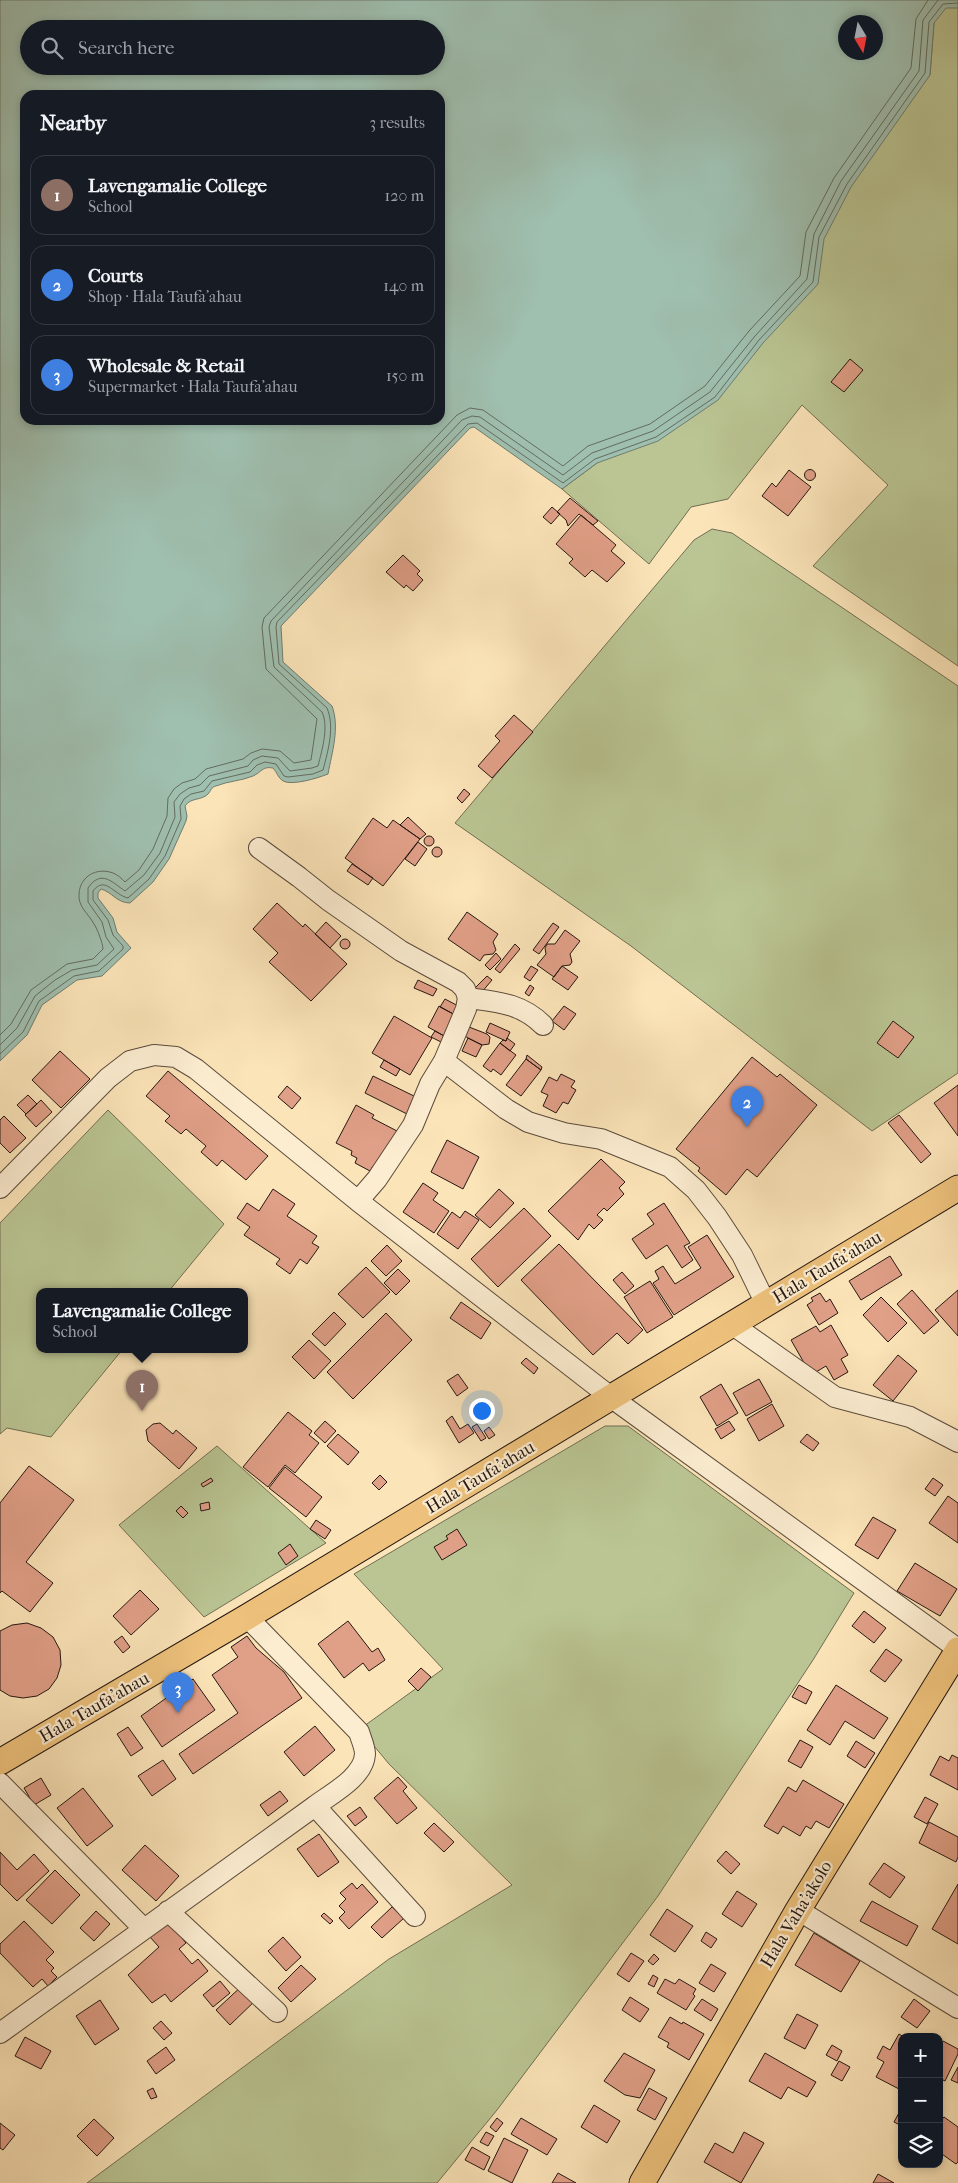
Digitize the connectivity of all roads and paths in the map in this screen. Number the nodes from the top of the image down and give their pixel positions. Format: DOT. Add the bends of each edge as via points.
graph roads {
  1 [pos="259,848"];
  2 [pos="468,998"];
  3 [pos="543,1025"];
  4 [pos="444,1061"];
  5 [pos="0,1188"];
  6 [pos="958,1188"];
  7 [pos="358,1201"];
  8 [pos="766,1304"];
  9 [pos="733,1325"];
  10 [pos="612,1398"];
  11 [pos="958,1442"];
  12 [pos="247,1617"];
  13 [pos="958,1650"];
  14 [pos="0,1762"];
  15 [pos="0,1783"];
  16 [pos="315,1806"];
  17 [pos="798,1910"];
  18 [pos="168,1911"];
  19 [pos="415,1916"];
  20 [pos="144,1929"];
  21 [pos="958,2008"];
  22 [pos="277,2012"];
  23 [pos="0,2033"];
  24 [pos="642,2183"];
  1 -- 2 [label="street" via="401,951 458,982 466,989"];
  2 -- 3 [label="street" via="515,1006 532,1014"];
  2 -- 4 [label="street"];
  4 -- 7 [label="street" via="430,1084 413,1125 377,1180"];
  4 -- 8 [label="street" via="528,1122 564,1133 601,1139 670,1167 696,1190 717,1217 742,1255"];
  5 -- 7 [label="street" via="108,1078 130,1061 154,1055 176,1057 196,1069"];
  6 -- 8 [label="main road, Hala Taufa'ahau"];
  7 -- 10 [label="street"];
  8 -- 9 [label="main road, Hala Taufa'ahau"];
  9 -- 10 [label="main road, Hala Taufa'ahau"];
  9 -- 11 [label="street" via="835,1398 910,1417"];
  10 -- 12 [label="main road, Hala Taufa'ahau"];
  10 -- 13 [label="street"];
  12 -- 14 [label="main road, Hala Taufa'ahau"];
  12 -- 16 [label="street" via="361,1737 365,1755 359,1770"];
  13 -- 17 [label="main road, Hala Vaha'akolo"];
  15 -- 20 [label="street"];
  16 -- 18 [label="street"];
  16 -- 19 [label="street"];
  17 -- 21 [label="street"];
  17 -- 24 [label="main road, Hala Vaha'akolo"];
  18 -- 20 [label="street"];
  18 -- 22 [label="street"];
  20 -- 23 [label="street"];
}
